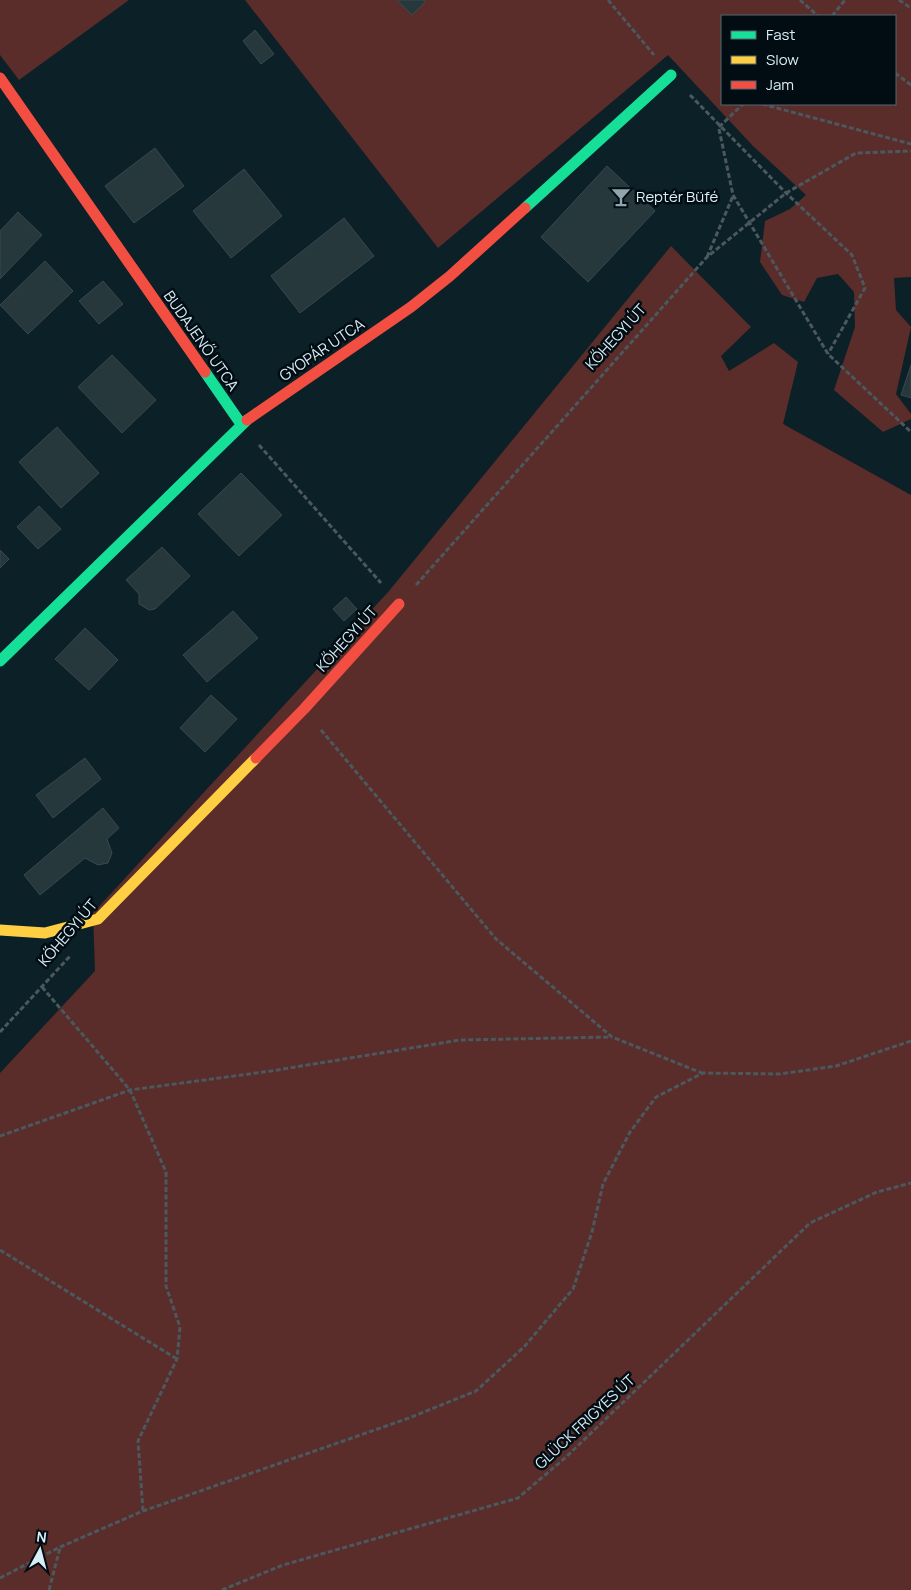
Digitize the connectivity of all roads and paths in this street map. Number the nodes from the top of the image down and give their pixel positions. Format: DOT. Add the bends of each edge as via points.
graph roads {
  1 [pos="608,0"];
  2 [pos="800,0"];
  3 [pos="845,0"];
  4 [pos="899,0"];
  5 [pos="911,8"];
  6 [pos="817,15"];
  7 [pos="833,15"];
  8 [pos="896,74"];
  9 [pos="670,75"];
  10 [pos="0,78"];
  11 [pos="911,85"];
  12 [pos="742,105"];
  13 [pos="766,105"];
  14 [pos="719,127"];
  15 [pos="911,144"];
  16 [pos="911,150"];
  17 [pos="786,193"];
  18 [pos="733,195"];
  19 [pos="749,223"];
  20 [pos="707,257"];
  21 [pos="828,354"];
  22 [pos="241,424"];
  23 [pos="911,432"];
  24 [pos="399,604"];
  25 [pos="0,661"];
  26 [pos="304,709"];
  27 [pos="0,930"];
  28 [pos="76,950"];
  29 [pos="42,987"];
  30 [pos="0,1032"];
  31 [pos="612,1037"];
  32 [pos="911,1040"];
  33 [pos="703,1073"];
  34 [pos="130,1090"];
  35 [pos="0,1136"];
  36 [pos="911,1183"];
  37 [pos="0,1250"];
  38 [pos="177,1359"];
  39 [pos="143,1511"];
  40 [pos="60,1547"];
  41 [pos="0,1578"];
  42 [pos="49,1590"];
  43 [pos="222,1590"];
  1 -- 9 [label="path"];
  2 -- 6 [label="path"];
  3 -- 7 [label="path"];
  4 -- 5 [label="path"];
  8 -- 11 [label="path"];
  9 -- 14 [label="path"];
  9 -- 22 [label="street, GYOPÁR UTCA" via="450,276 411,307"];
  10 -- 22 [label="street, BUDAJENŐ UTCA"];
  12 -- 14 [label="path"];
  13 -- 15 [label="path"];
  14 -- 17 [label="path"];
  14 -- 18 [label="path"];
  16 -- 17 [label="path" via="856,153"];
  17 -- 19 [label="path"];
  17 -- 21 [label="path" via="852,255 865,288"];
  18 -- 19 [label="path"];
  18 -- 20 [label="path"];
  19 -- 20 [label="path"];
  19 -- 21 [label="path"];
  20 -- 24 [label="path, KŐHEGYI ÚT"];
  21 -- 23 [label="path"];
  22 -- 24 [label="path"];
  22 -- 25 [label="street, GYOPÁR UTCA"];
  24 -- 26 [label="street, KŐHEGYI ÚT"];
  26 -- 27 [label="street, KŐHEGYI ÚT" via="98,919 45,933"];
  26 -- 31 [label="path" via="496,938"];
  28 -- 29 [label="path, KŐHEGYI ÚT"];
  29 -- 30 [label="path, KŐHEGYI ÚT"];
  29 -- 34 [label="path"];
  31 -- 33 [label="path"];
  31 -- 34 [label="path" via="460,1040"];
  32 -- 33 [label="path" via="836,1066 780,1074"];
  33 -- 39 [label="path" via="656,1097 630,1132 603,1184 592,1232 573,1289 524,1347 476,1391 409,1418"];
  34 -- 35 [label="path"];
  34 -- 38 [label="path" via="166,1172 166,1286 180,1327"];
  36 -- 43 [label="path, GLÜCK FRIGYES ÚT" via="877,1192 810,1223 565,1458 518,1498 283,1565"];
  37 -- 38 [label="path"];
  38 -- 39 [label="path" via="138,1441"];
  39 -- 40 [label="path"];
  40 -- 41 [label="path"];
  40 -- 42 [label="path"];
}
